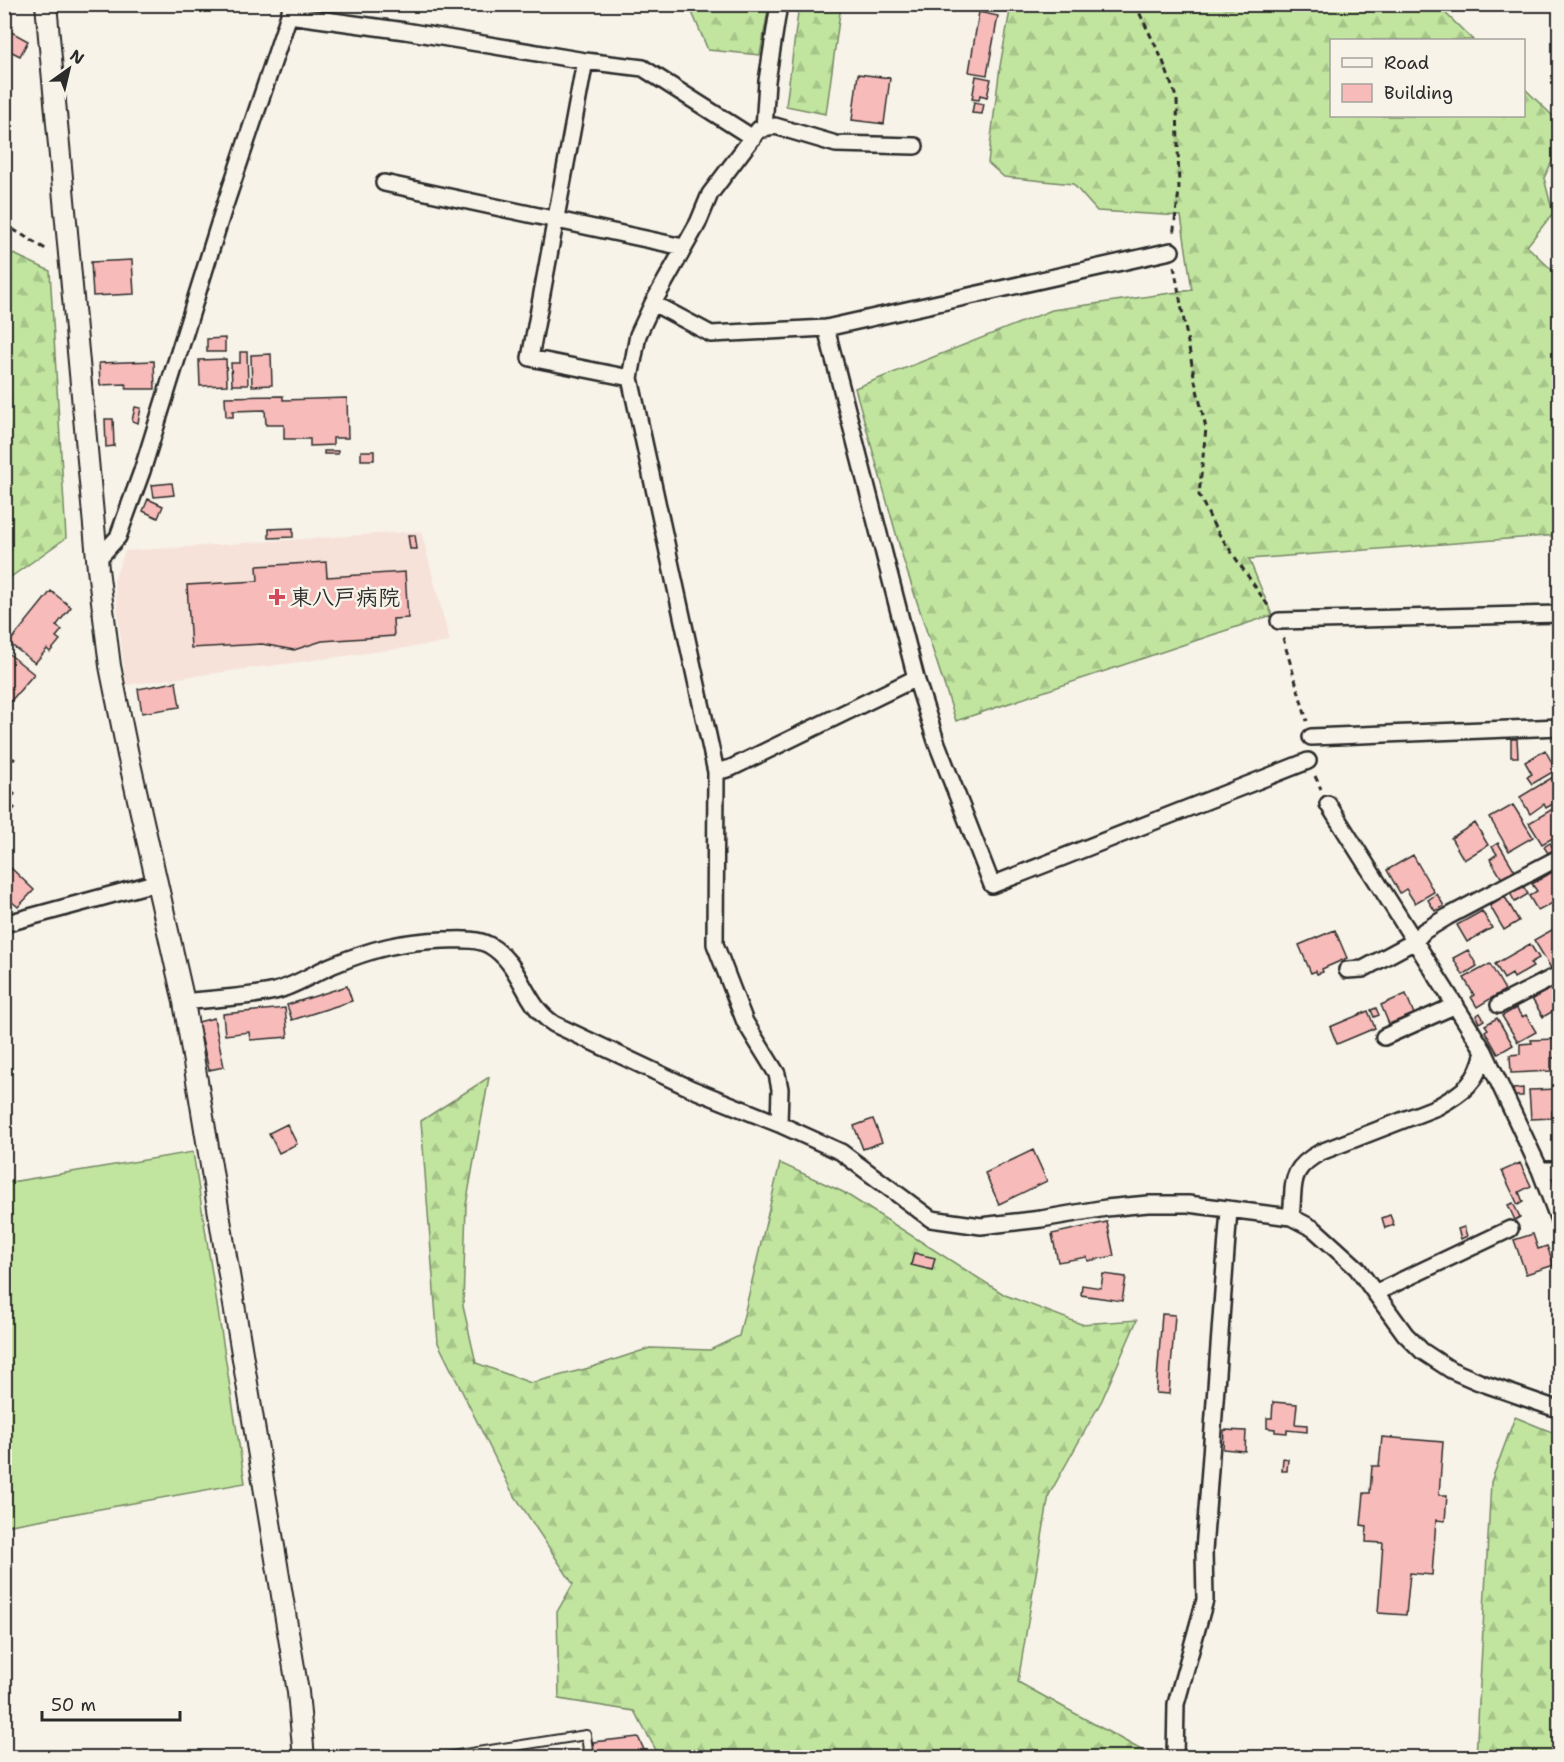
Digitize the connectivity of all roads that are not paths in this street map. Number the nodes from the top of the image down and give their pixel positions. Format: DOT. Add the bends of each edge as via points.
graph roads {
  1 [pos="46,4"];
  2 [pos="779,4"];
  3 [pos="290,10"];
  4 [pos="585,61"];
  5 [pos="759,133"];
  6 [pos="915,146"];
  7 [pos="384,183"];
  8 [pos="556,220"];
  9 [pos="683,248"];
  10 [pos="1171,251"];
  11 [pos="653,303"];
  12 [pos="826,327"];
  13 [pos="630,378"];
  14 [pos="98,559"];
  15 [pos="1560,614"];
  16 [pos="1279,621"];
  17 [pos="916,678"];
  18 [pos="1560,727"];
  19 [pos="1311,737"];
  20 [pos="1308,761"];
  21 [pos="716,772"];
  22 [pos="1328,804"];
  23 [pos="1560,857"];
  24 [pos="158,882"];
  25 [pos="4,924"];
  26 [pos="1415,941"];
  27 [pos="1347,970"];
  28 [pos="1560,974"];
  29 [pos="184,1002"];
  30 [pos="1456,1005"];
  31 [pos="1499,1005"];
  32 [pos="1384,1037"];
  33 [pos="1484,1051"];
  34 [pos="779,1124"];
  35 [pos="1540,1170"];
  36 [pos="1560,1170"];
  37 [pos="1229,1210"];
  38 [pos="1291,1217"];
  39 [pos="1560,1222"];
  40 [pos="1510,1229"];
  41 [pos="1375,1293"];
  42 [pos="1560,1410"];
  43 [pos="304,1758"];
  44 [pos="439,1758"];
  45 [pos="589,1758"];
  46 [pos="1175,1758"];
  1 -- 14 [label="street"];
  2 -- 5 [label="street"];
  3 -- 4 [label="street"];
  3 -- 14 [label="street" via="142,471 118,537"];
  4 -- 5 [label="street" via="643,68"];
  4 -- 8 [label="street"];
  5 -- 6 [label="street" via="775,126 836,144"];
  5 -- 9 [label="street" via="710,194"];
  7 -- 8 [label="street"];
  8 -- 9 [label="street"];
  8 -- 13 [label="street" via="530,358"];
  9 -- 11 [label="street"];
  10 -- 12 [label="street"];
  11 -- 12 [label="street" via="711,334"];
  11 -- 13 [label="street" via="638,335"];
  12 -- 17 [label="street"];
  13 -- 21 [label="street"];
  14 -- 24 [label="street" via="110,666"];
  15 -- 16 [label="street"];
  17 -- 20 [label="street" via="992,885"];
  17 -- 21 [label="street"];
  18 -- 19 [label="street"];
  21 -- 34 [label="street" via="715,944 745,1022 777,1074"];
  22 -- 26 [label="street"];
  23 -- 26 [label="street" via="1447,917"];
  24 -- 25 [label="street"];
  24 -- 29 [label="street"];
  26 -- 27 [label="street" via="1363,969"];
  26 -- 30 [label="street"];
  28 -- 31 [label="street"];
  29 -- 34 [label="street" via="276,990 388,945 467,940 486,944 506,957 533,1006 554,1024 692,1089"];
  29 -- 43 [label="street" via="298,1692"];
  30 -- 32 [label="street"];
  30 -- 33 [label="street"];
  33 -- 35 [label="street"];
  33 -- 38 [label="street" via="1476,1078 1454,1097 1307,1159 1294,1179"];
  34 -- 37 [label="street" via="841,1152 931,1219 981,1226 1149,1204"];
  35 -- 36 [label="street"];
  35 -- 39 [label="street"];
  37 -- 38 [label="street"];
  37 -- 46 [label="street" via="1204,1551 1204,1600 1176,1704"];
  38 -- 41 [label="street" via="1314,1228 1338,1248"];
  40 -- 41 [label="street"];
  41 -- 42 [label="street" via="1422,1352 1479,1382"];
  44 -- 45 [label="lane" via="586,1736"];
}
